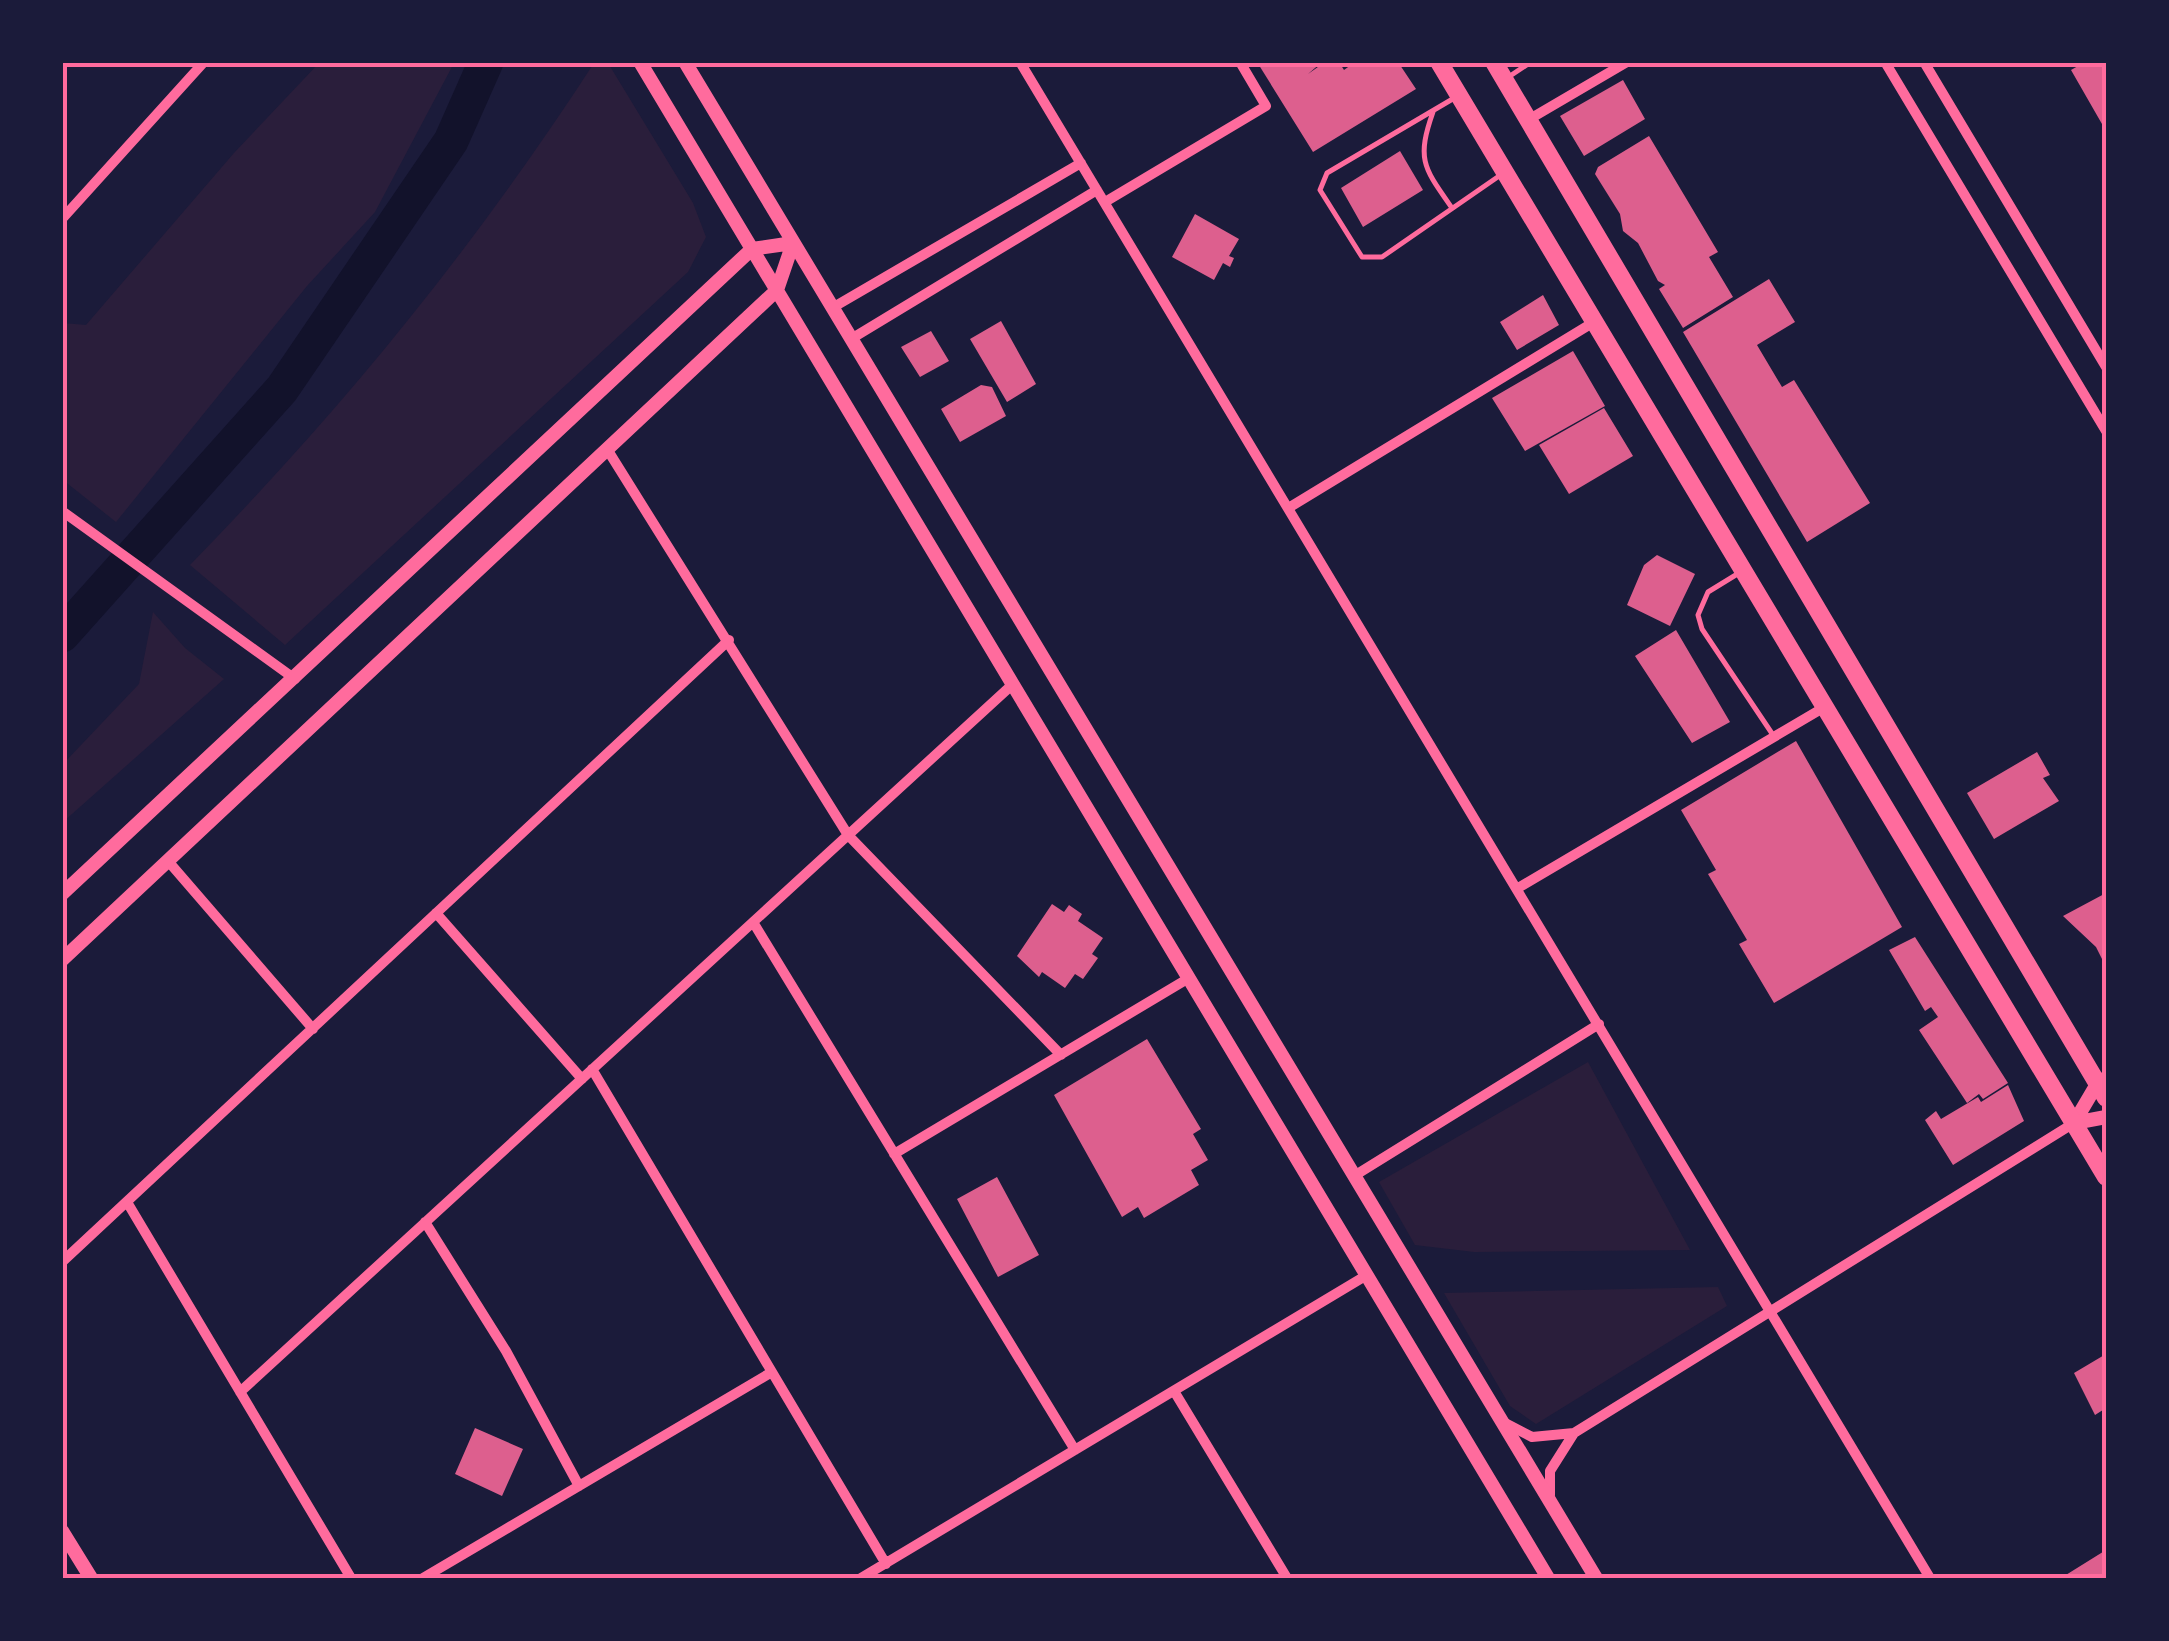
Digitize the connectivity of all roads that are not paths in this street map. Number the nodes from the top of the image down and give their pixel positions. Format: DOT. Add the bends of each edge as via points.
graph roads {
  1 [pos="204,62"];
  2 [pos="640,62"];
  3 [pos="685,62"];
  4 [pos="1020,62"];
  5 [pos="1240,62"];
  6 [pos="1439,62"];
  7 [pos="1494,62"];
  8 [pos="1531,62"];
  9 [pos="1627,62"];
  10 [pos="1885,62"];
  11 [pos="1924,62"];
  12 [pos="1504,79"];
  13 [pos="1458,96"];
  14 [pos="1434,110"];
  15 [pos="1528,120"];
  16 [pos="1081,163"];
  17 [pos="1504,172"];
  18 [pos="1097,190"];
  19 [pos="1104,202"];
  20 [pos="1452,208"];
  21 [pos="62,219"];
  22 [pos="794,243"];
  23 [pos="752,249"];
  24 [pos="776,290"];
  25 [pos="832,308"];
  26 [pos="1594,322"];
  27 [pos="851,339"];
  28 [pos="2106,367"];
  29 [pos="2106,431"];
  30 [pos="607,449"];
  31 [pos="1290,507"];
  32 [pos="62,511"];
  33 [pos="1742,572"];
  34 [pos="728,640"];
  35 [pos="295,679"];
  36 [pos="1013,684"];
  37 [pos="1822,708"];
  38 [pos="1774,737"];
  39 [pos="848,835"];
  40 [pos="168,861"];
  41 [pos="1518,888"];
  42 [pos="62,894"];
  43 [pos="436,913"];
  44 [pos="753,922"];
  45 [pos="62,960"];
  46 [pos="1189,978"];
  47 [pos="1599,1024"];
  48 [pos="313,1029"];
  49 [pos="1061,1054"];
  50 [pos="592,1069"];
  51 [pos="582,1078"];
  52 [pos="2103,1086"];
  53 [pos="2106,1117"];
  54 [pos="2074,1123"];
  55 [pos="894,1154"];
  56 [pos="1354,1176"];
  57 [pos="2106,1177"];
  58 [pos="127,1202"];
  59 [pos="425,1222"];
  60 [pos="62,1262"];
  61 [pos="1367,1275"];
  62 [pos="1771,1311"];
  63 [pos="772,1372"];
  64 [pos="1174,1391"];
  65 [pos="240,1392"];
  66 [pos="1501,1420"];
  67 [pos="1574,1433"];
  68 [pos="1075,1450"];
  69 [pos="579,1486"];
  70 [pos="1552,1506"];
  71 [pos="62,1531"];
  72 [pos="886,1564"];
  73 [pos="92,1578"];
  74 [pos="351,1578"];
  75 [pos="423,1578"];
  76 [pos="861,1578"];
  77 [pos="1287,1578"];
  78 [pos="1548,1578"];
  79 [pos="1596,1578"];
  80 [pos="1930,1578"];
  1 -- 21 [label="street"];
  2 -- 23 [label="street"];
  3 -- 22 [label="street"];
  4 -- 16 [label="street"];
  5 -- 19 [label="street" via="1266,106"];
  6 -- 13 [label="highway"];
  7 -- 12 [label="highway"];
  8 -- 12 [label="lane"];
  9 -- 15 [label="street"];
  10 -- 29 [label="street"];
  11 -- 28 [label="street"];
  12 -- 15 [label="highway"];
  13 -- 14 [label="lane"];
  13 -- 17 [label="highway"];
  14 -- 20 [label="lane" via="1422,143 1423,163"];
  14 -- 20 [label="lane" via="1327,173 1320,190 1362,256 1372,258"];
  15 -- 52 [label="highway"];
  16 -- 18 [label="street"];
  16 -- 25 [label="street"];
  17 -- 20 [label="lane"];
  17 -- 26 [label="highway"];
  18 -- 19 [label="street"];
  18 -- 27 [label="street"];
  19 -- 31 [label="street"];
  22 -- 23 [label="street"];
  22 -- 24 [label="street"];
  22 -- 25 [label="street"];
  23 -- 24 [label="street"];
  23 -- 35 [label="street"];
  24 -- 30 [label="street"];
  24 -- 36 [label="street"];
  25 -- 27 [label="street"];
  26 -- 31 [label="street"];
  26 -- 33 [label="highway"];
  27 -- 56 [label="street"];
  30 -- 34 [label="street"];
  30 -- 40 [label="street"];
  31 -- 41 [label="street"];
  32 -- 35 [label="street"];
  33 -- 37 [label="highway"];
  33 -- 38 [label="lane" via="1708,592 1698,616"];
  34 -- 39 [label="street"];
  34 -- 43 [label="street"];
  35 -- 42 [label="street"];
  36 -- 39 [label="street"];
  36 -- 46 [label="street"];
  37 -- 38 [label="street"];
  37 -- 54 [label="highway"];
  38 -- 41 [label="street"];
  39 -- 44 [label="street"];
  39 -- 49 [label="street"];
  40 -- 45 [label="street"];
  40 -- 48 [label="street"];
  41 -- 47 [label="street"];
  43 -- 48 [label="street"];
  43 -- 51 [label="street"];
  44 -- 50 [label="street"];
  44 -- 55 [label="street"];
  46 -- 49 [label="street"];
  46 -- 61 [label="street"];
  47 -- 56 [label="street"];
  47 -- 62 [label="street"];
  48 -- 58 [label="street"];
  49 -- 55 [label="street"];
  50 -- 51 [label="street"];
  50 -- 63 [label="street"];
  51 -- 59 [label="street"];
  52 -- 54 [label="street"];
  53 -- 54 [label="street"];
  54 -- 57 [label="highway"];
  54 -- 62 [label="street"];
  55 -- 68 [label="street"];
  56 -- 66 [label="street"];
  58 -- 60 [label="street"];
  58 -- 65 [label="street"];
  59 -- 65 [label="street"];
  59 -- 69 [label="street"];
  61 -- 64 [label="street"];
  61 -- 78 [label="street"];
  62 -- 67 [label="street"];
  62 -- 80 [label="street"];
  63 -- 69 [label="street"];
  63 -- 72 [label="street"];
  64 -- 68 [label="street"];
  64 -- 77 [label="street"];
  65 -- 74 [label="street"];
  66 -- 67 [label="street" via="1532,1437"];
  66 -- 70 [label="street"];
  67 -- 70 [label="street" via="1550,1471"];
  68 -- 72 [label="street"];
  69 -- 75 [label="street"];
  70 -- 79 [label="street"];
  71 -- 73 [label="street"];
  72 -- 76 [label="street"];
}
